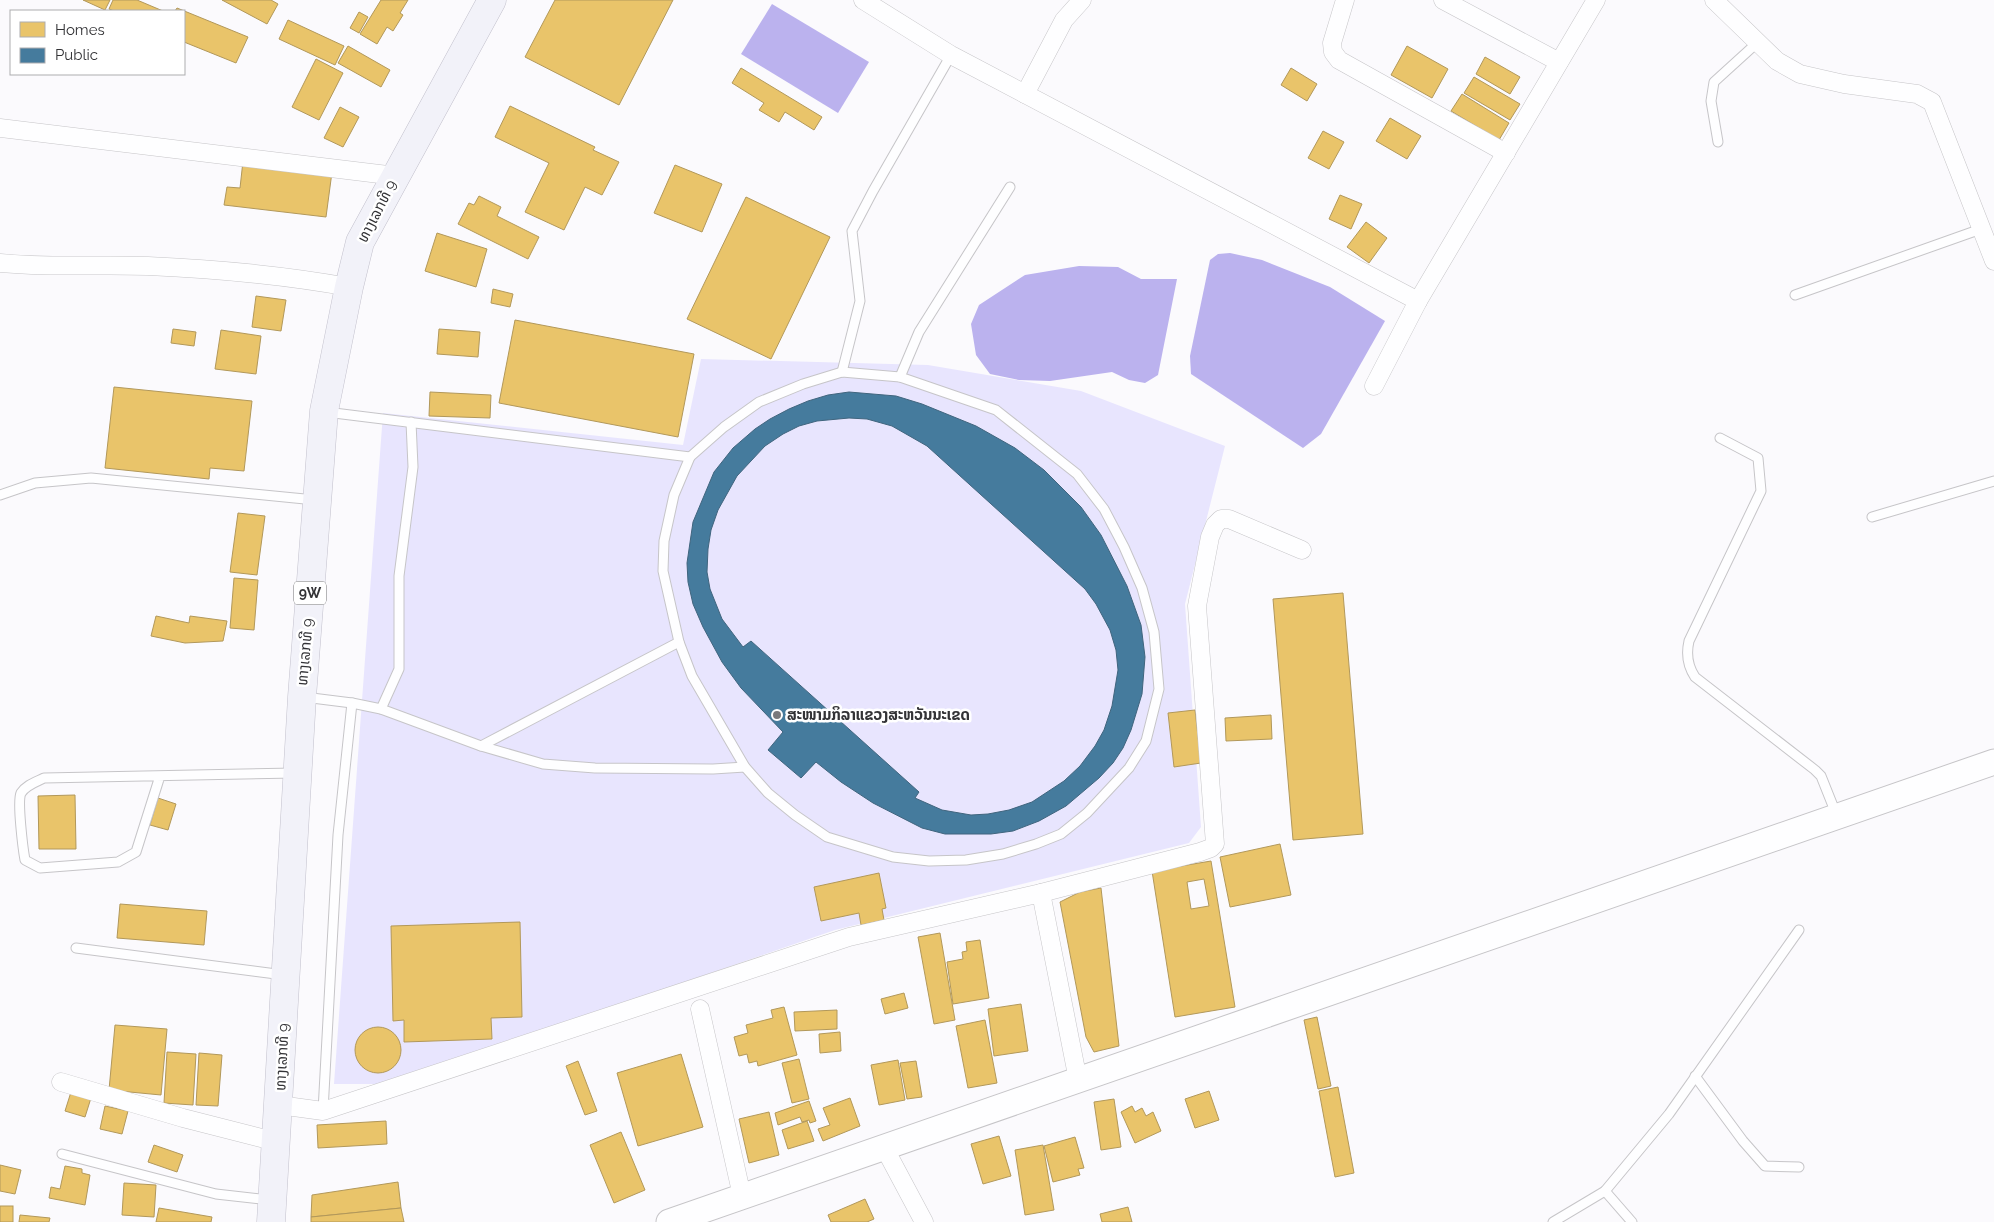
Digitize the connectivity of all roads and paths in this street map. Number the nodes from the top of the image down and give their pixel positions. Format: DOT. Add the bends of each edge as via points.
graph roads {
  1 [pos="492,0"];
  2 [pos="863,0"];
  3 [pos="1082,0"];
  4 [pos="1345,0"];
  5 [pos="1443,0"];
  6 [pos="1596,0"];
  7 [pos="1714,0"];
  8 [pos="1758,42"];
  9 [pos="951,55"];
  10 [pos="1559,62"];
  11 [pos="1025,94"];
  12 [pos="0,128"];
  13 [pos="1718,142"];
  14 [pos="1506,152"];
  15 [pos="396,176"];
  16 [pos="1010,187"];
  17 [pos="1981,229"];
  18 [pos="1994,261"];
  19 [pos="0,263"];
  20 [pos="349,287"];
  21 [pos="1795,295"];
  22 [pos="1418,301"];
  23 [pos="842,372"];
  24 [pos="900,377"];
  25 [pos="1374,386"];
  26 [pos="324,411"];
  27 [pos="411,422"];
  28 [pos="1720,438"];
  29 [pos="690,457"];
  30 [pos="1994,481"];
  31 [pos="0,495"];
  32 [pos="317,500"];
  33 [pos="1872,517"];
  34 [pos="1302,550"];
  35 [pos="679,642"];
  36 [pos="302,697"];
  37 [pos="352,703"];
  38 [pos="382,708"];
  39 [pos="481,746"];
  40 [pos="1994,762"];
  41 [pos="745,767"];
  42 [pos="298,773"];
  43 [pos="160,776"];
  44 [pos="1837,816"];
  45 [pos="1042,893"];
  46 [pos="1799,930"];
  47 [pos="76,948"];
  48 [pos="286,975"];
  49 [pos="700,1009"];
  50 [pos="1695,1076"];
  51 [pos="1078,1080"];
  52 [pos="61,1082"];
  53 [pos="279,1105"];
  54 [pos="323,1111"];
  55 [pos="277,1142"];
  56 [pos="884,1147"];
  57 [pos="62,1154"];
  58 [pos="1799,1167"];
  59 [pos="1605,1192"];
  60 [pos="742,1196"];
  61 [pos="272,1211"];
  62 [pos="669,1222"];
  63 [pos="924,1222"];
  64 [pos="1553,1222"];
  65 [pos="1632,1222"];
  1 -- 15 [label="main road, ທາງເລກທີ 9 / 9W"];
  2 -- 9 [label="street"];
  3 -- 11 [label="street" via="1064,20"];
  4 -- 14 [label="street" via="1332,43 1333,52 1339,60"];
  5 -- 10 [label="street"];
  6 -- 10 [label="street"];
  7 -- 8 [label="street"];
  8 -- 13 [label="lane" via="1714,82 1712,101"];
  8 -- 17 [label="street" via="1777,61 1800,74 1917,94 1932,102"];
  9 -- 11 [label="street"];
  9 -- 23 [label="lane" via="852,231 860,301"];
  10 -- 14 [label="street"];
  11 -- 22 [label="street"];
  12 -- 15 [label="street"];
  14 -- 22 [label="street"];
  15 -- 20 [label="main road, ທາງເລກທີ 9 / 9W" via="360,242"];
  16 -- 24 [label="lane" via="919,332"];
  17 -- 18 [label="street"];
  17 -- 21 [label="lane"];
  19 -- 20 [label="street" via="148,266 293,277"];
  20 -- 26 [label="main road, ທາງເລກທີ 9 / 9W"];
  22 -- 25 [label="street"];
  23 -- 24 [label="lane"];
  23 -- 29 [label="lane" via="759,402"];
  24 -- 41 [label="lane" via="996,410 1077,474 1104,509 1142,588 1154,632 1159,689 1146,741 1108,792 1061,834 1003,854 966,860 929,861 893,857 827,837 768,793"];
  26 -- 27 [label="lane"];
  26 -- 32 [label="main road, ທາງເລກທີ 9 / 9W"];
  27 -- 29 [label="lane"];
  27 -- 38 [label="lane" via="413,467 399,576 399,669"];
  28 -- 44 [label="lane" via="1758,458 1761,491 1689,640 1686,654 1690,669 1695,677 1821,776"];
  29 -- 35 [label="lane" via="674,495 664,541 663,572"];
  30 -- 33 [label="lane"];
  31 -- 32 [label="lane" via="35,483 91,478"];
  32 -- 36 [label="main road, ທາງເລກທີ 9 / 9W"];
  34 -- 45 [label="street" via="1229,519 1221,519 1210,537 1197,606 1215,844 1200,852"];
  35 -- 39 [label="lane"];
  35 -- 41 [label="lane" via="692,676"];
  36 -- 37 [label="lane"];
  36 -- 42 [label="main road, ທາງເລກທີ 9 / 9W"];
  37 -- 38 [label="lane"];
  37 -- 54 [label="lane" via="338,835"];
  38 -- 39 [label="lane"];
  39 -- 41 [label="lane" via="543,764"];
  40 -- 44 [label="street"];
  42 -- 43 [label="lane"];
  42 -- 48 [label="main road, ທາງເລກທີ 9 / 9W"];
  43 -- 43 [label="lane" via="44,778 25,788 20,796 25,860 40,868 118,862 136,852"];
  44 -- 51 [label="street"];
  45 -- 51 [label="street"];
  45 -- 54 [label="street" via="849,937"];
  46 -- 50 [label="lane"];
  47 -- 48 [label="lane"];
  48 -- 53 [label="main road, ທາງເລກທີ 9 / 9W"];
  49 -- 60 [label="street"];
  50 -- 58 [label="lane" via="1765,1166"];
  50 -- 59 [label="lane" via="1669,1114"];
  51 -- 56 [label="street"];
  52 -- 55 [label="street"];
  53 -- 54 [label="street"];
  53 -- 55 [label="main road, ທາງເລກທີ 9 / 9W"];
  55 -- 61 [label="main road, ທາງເລກທີ 9 / 9W"];
  56 -- 60 [label="street"];
  56 -- 63 [label="street"];
  57 -- 61 [label="lane"];
  59 -- 64 [label="lane"];
  59 -- 65 [label="lane"];
  60 -- 62 [label="street"];
}
